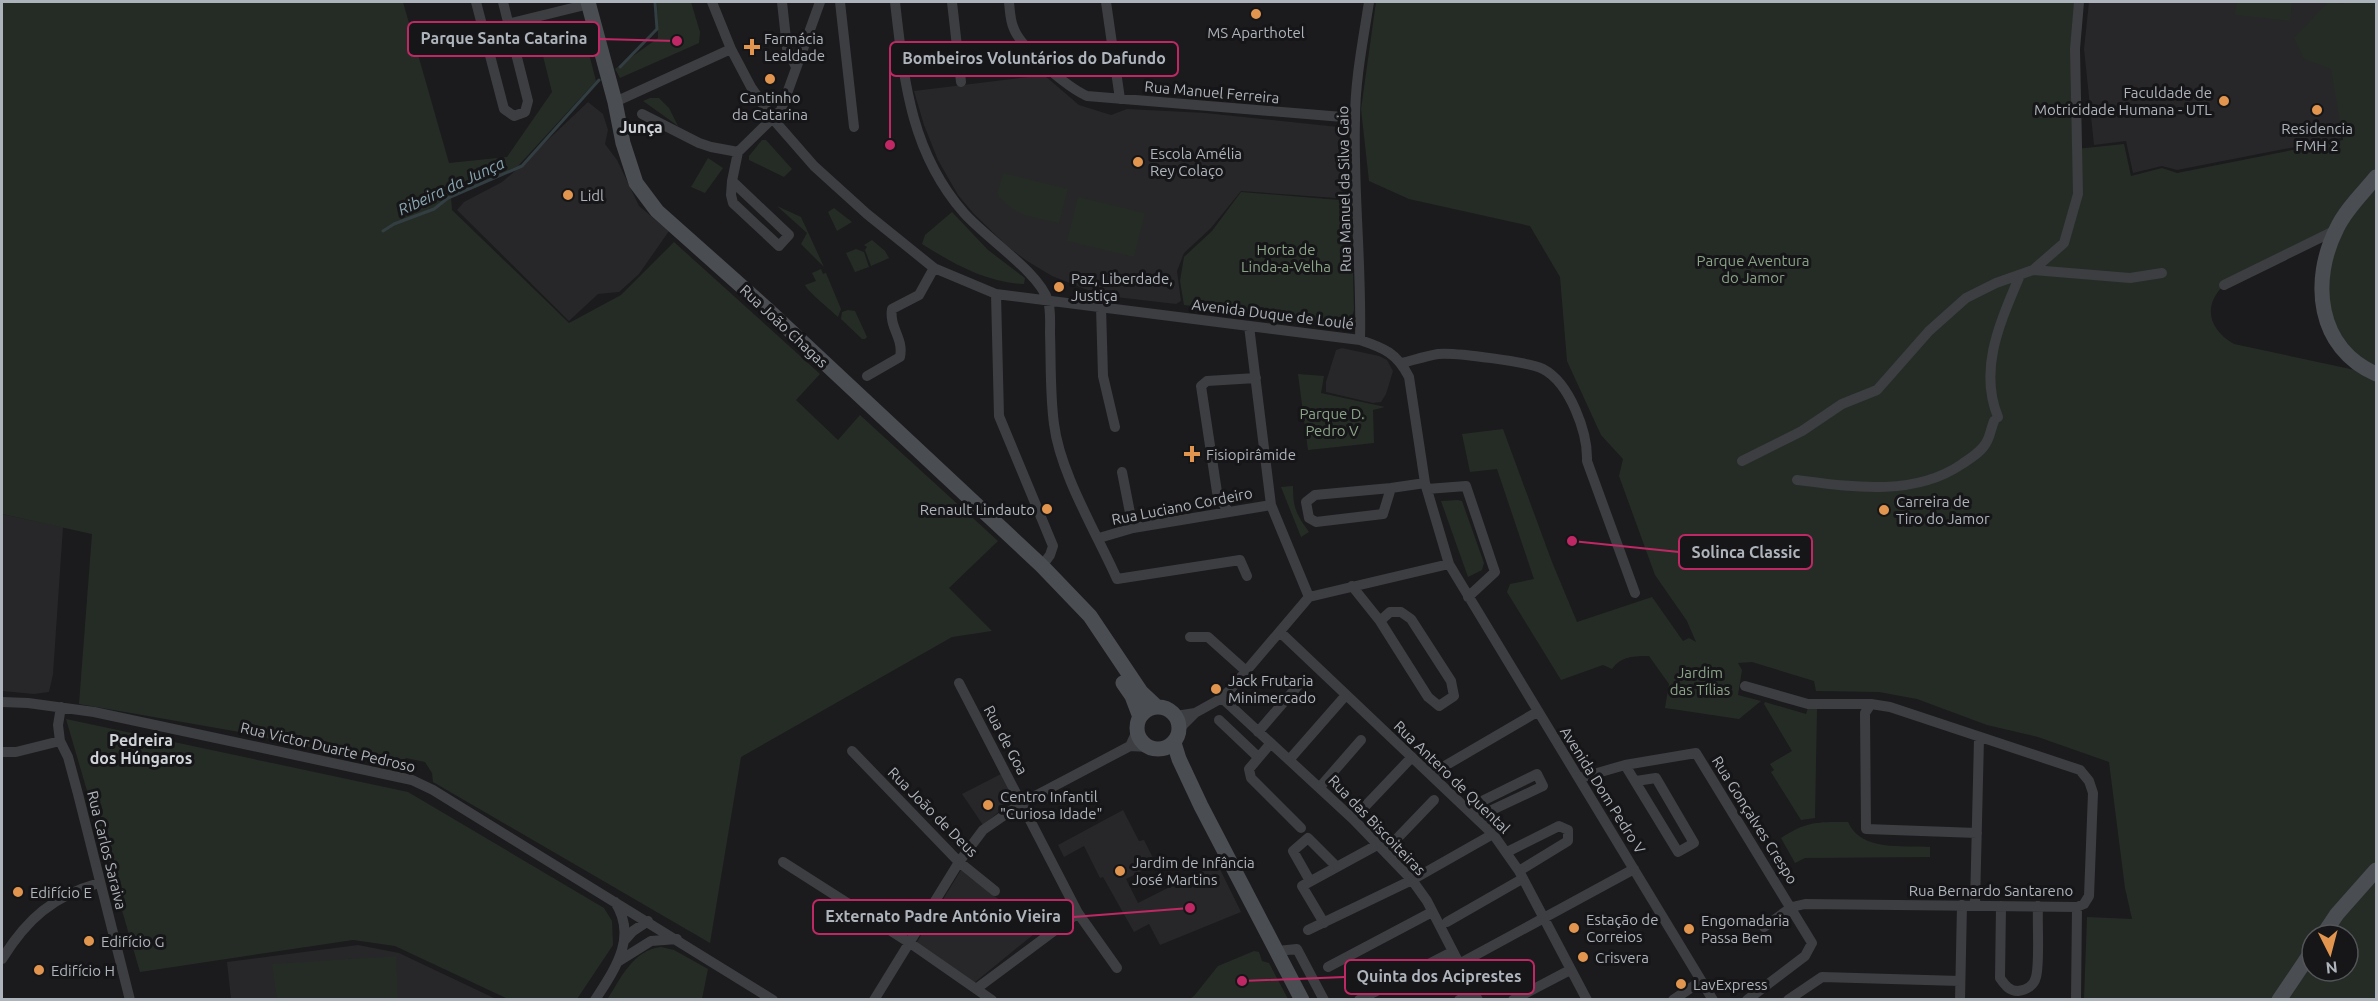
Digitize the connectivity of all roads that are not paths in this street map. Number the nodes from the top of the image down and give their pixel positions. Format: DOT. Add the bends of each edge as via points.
graph roads {
  1 [pos="476,2"];
  2 [pos="503,2"];
  3 [pos="712,2"];
  4 [pos="782,2"];
  5 [pos="820,2"];
  6 [pos="840,2"];
  7 [pos="895,2"];
  8 [pos="952,2"];
  9 [pos="1009,2"];
  10 [pos="1106,2"];
  11 [pos="1369,2"];
  12 [pos="2079,2"];
  13 [pos="589,3"];
  14 [pos="509,24"];
  15 [pos="483,30"];
  16 [pos="731,49"];
  17 [pos="796,67"];
  18 [pos="961,82"];
  19 [pos="1120,99"];
  20 [pos="615,102"];
  21 [pos="642,114"];
  22 [pos="1355,118"];
  23 [pos="773,119"];
  24 [pos="854,127"];
  25 [pos="738,152"];
  26 [pos="2376,177"];
  27 [pos="732,181"];
  28 [pos="2336,230"];
  29 [pos="934,268"];
  30 [pos="2033,270"];
  31 [pos="2162,273"];
  32 [pos="2020,275"];
  33 [pos="2224,285"];
  34 [pos="996,294"];
  35 [pos="1048,301"];
  36 [pos="1101,307"];
  37 [pos="1249,326"];
  38 [pos="1360,340"];
  39 [pos="1402,363"];
  40 [pos="2376,374"];
  41 [pos="867,376"];
  42 [pos="1256,378"];
  43 [pos="1114,427"];
  44 [pos="1742,461"];
  45 [pos="1122,472"];
  46 [pos="1797,480"];
  47 [pos="1426,486"];
  48 [pos="1391,489"];
  49 [pos="1271,505"];
  50 [pos="1228,512"];
  51 [pos="1133,528"];
  52 [pos="1099,538"];
  53 [pos="1449,564"];
  54 [pos="1042,566"];
  55 [pos="1247,576"];
  56 [pos="1352,586"];
  57 [pos="1635,593"];
  58 [pos="1070,596"];
  59 [pos="1309,597"];
  60 [pos="1468,597"];
  61 [pos="1380,621"];
  62 [pos="1281,633"];
  63 [pos="1190,637"];
  64 [pos="1246,671"];
  65 [pos="1302,681"];
  66 [pos="959,683"];
  67 [pos="1745,686"];
  68 [pos="1346,695"];
  69 [pos="1222,698"];
  70 [pos="2,702"];
  71 [pos="1871,704"];
  72 [pos="61,707"];
  73 [pos="1157,707"];
  74 [pos="1537,712"];
  75 [pos="1219,720"];
  76 [pos="1138,724"];
  77 [pos="1258,732"];
  78 [pos="1168,737"];
  79 [pos="1979,738"];
  80 [pos="1361,740"];
  81 [pos="60,741"];
  82 [pos="1271,743"];
  83 [pos="1130,746"];
  84 [pos="852,751"];
  85 [pos="2,752"];
  86 [pos="1258,757"];
  87 [pos="1411,758"];
  88 [pos="1289,760"];
  89 [pos="1625,765"];
  90 [pos="1431,774"];
  91 [pos="1580,778"];
  92 [pos="1636,781"];
  93 [pos="1320,787"];
  94 [pos="1434,800"];
  95 [pos="1022,802"];
  96 [pos="1468,808"];
  97 [pos="1477,817"];
  98 [pos="1353,819"];
  99 [pos="1301,828"];
  100 [pos="1977,833"];
  101 [pos="1493,834"];
  102 [pos="1382,848"];
  103 [pos="1507,852"];
  104 [pos="783,862"];
  105 [pos="959,862"];
  106 [pos="1337,867"];
  107 [pos="1634,869"];
  108 [pos="2376,870"];
  109 [pos="1521,875"];
  110 [pos="1412,880"];
  111 [pos="99,884"];
  112 [pos="1306,884"];
  113 [pos="995,891"];
  114 [pos="615,901"];
  115 [pos="1962,905"];
  116 [pos="1975,905"];
  117 [pos="2001,906"];
  118 [pos="2038,906"];
  119 [pos="1792,907"];
  120 [pos="2078,907"];
  121 [pos="1432,912"];
  122 [pos="1078,913"];
  123 [pos="1544,920"];
  124 [pos="648,921"];
  125 [pos="1447,922"];
  126 [pos="1324,923"];
  127 [pos="2331,923"];
  128 [pos="1764,927"];
  129 [pos="1308,930"];
  130 [pos="677,939"];
  131 [pos="625,940"];
  132 [pos="910,943"];
  133 [pos="639,947"];
  134 [pos="1277,951"];
  135 [pos="1452,952"];
  136 [pos="2,959"];
  137 [pos="619,961"];
  138 [pos="1459,964"];
  139 [pos="1328,967"];
  140 [pos="1117,968"];
  141 [pos="2300,968"];
  142 [pos="1570,970"];
  143 [pos="1701,981"];
  144 [pos="1960,981"];
  145 [pos="976,989"];
  146 [pos="1475,996"];
  147 [pos="1761,996"];
  148 [pos="130,999"];
  149 [pos="595,999"];
  150 [pos="773,999"];
  151 [pos="874,999"];
  152 [pos="992,999"];
  153 [pos="1302,999"];
  154 [pos="1324,999"];
  155 [pos="1359,999"];
  156 [pos="1459,999"];
  157 [pos="1513,999"];
  158 [pos="1587,999"];
  159 [pos="1673,999"];
  160 [pos="1713,999"];
  161 [pos="1747,999"];
  162 [pos="1788,999"];
  163 [pos="1960,999"];
  164 [pos="2076,999"];
  165 [pos="2279,999"];
  1 -- 15 [label="street"];
  2 -- 14 [label="street"];
  3 -- 16 [label="street, Avenida Duque de Loulé"];
  4 -- 17 [label="street" via="787,48"];
  5 -- 17 [label="street"];
  6 -- 24 [label="street"];
  7 -- 35 [label="street" via="907,94 932,165 963,213 1032,275"];
  8 -- 18 [label="street"];
  9 -- 19 [label="street, Rua Manuel Ferreira" via="1016,35 1068,86 1087,96"];
  10 -- 19 [label="street"];
  11 -- 22 [label="street, Rua Manuel da Silva Gaio"];
  12 -- 30 [label="street" via="2075,49 2078,194 2064,243"];
  13 -- 14 [label="street"];
  13 -- 20 [label="street, Rua João Chagas"];
  14 -- 15 [label="street"];
  14 -- 15 [label="street" via="528,101 528,108 520,115 513,116 504,109"];
  16 -- 20 [label="street"];
  16 -- 23 [label="street, Avenida Duque de Loulé"];
  17 -- 23 [label="street" via="784,104"];
  19 -- 22 [label="street, Rua Manuel Ferreira"];
  20 -- 54 [label="street, Rua João Chagas" via="636,183 657,211"];
  21 -- 25 [label="street" via="699,143"];
  22 -- 38 [label="street, Rua Manuel da Silva Gaio"];
  23 -- 25 [label="street"];
  23 -- 29 [label="street, Avenida Duque de Loulé" via="814,166"];
  25 -- 27 [label="street"];
  26 -- 28 [label="street"];
  27 -- 27 [label="street" via="733,203 779,246 789,235"];
  28 -- 33 [label="street"];
  28 -- 40 [label="street" via="2325,258 2323,306 2343,350"];
  29 -- 34 [label="street, Avenida Duque de Loulé"];
  29 -- 41 [label="street" via="919,295 892,309 891,318 902,347 900,357"];
  30 -- 31 [label="street" via="2130,278"];
  30 -- 32 [label="street"];
  32 -- 44 [label="street" via="1966,298 1929,331 1877,390 1842,404 1802,431"];
  32 -- 46 [label="street" via="1992,350 1990,391 1996,419 1987,442 1974,456 1915,484 1890,487"];
  34 -- 35 [label="street, Avenida Duque de Loulé"];
  34 -- 54 [label="street" via="999,416 1053,546"];
  35 -- 36 [label="street, Avenida Duque de Loulé"];
  35 -- 52 [label="street" via="1054,425 1067,472"];
  36 -- 37 [label="street, Avenida Duque de Loulé"];
  36 -- 43 [label="street" via="1103,376"];
  37 -- 38 [label="street, Avenida Duque de Loulé"];
  37 -- 42 [label="street"];
  38 -- 39 [label="street, Avenida Duque de Loulé" via="1384,347"];
  39 -- 47 [label="street, Avenida Dom Pedro V" via="1409,376"];
  39 -- 57 [label="street" via="1440,354 1494,359 1544,369 1561,384 1579,417 1588,445 1587,461"];
  42 -- 49 [label="street"];
  42 -- 50 [label="street" via="1207,381 1201,386 1217,492"];
  45 -- 51 [label="street"];
  47 -- 48 [label="street"];
  47 -- 53 [label="street, Avenida Dom Pedro V"];
  47 -- 60 [label="street" via="1466,486 1495,572"];
  48 -- 48 [label="street" via="1315,495 1306,502 1309,518 1316,522 1383,514"];
  49 -- 50 [label="street, Rua Luciano Cordeiro"];
  49 -- 59 [label="street"];
  50 -- 51 [label="street, Rua Luciano Cordeiro"];
  51 -- 52 [label="street, Rua Luciano Cordeiro"];
  52 -- 55 [label="street" via="1117,579 1240,560"];
  53 -- 56 [label="street"];
  53 -- 60 [label="street, Avenida Dom Pedro V"];
  54 -- 58 [label="street, Rua João Chagas"];
  56 -- 59 [label="street"];
  56 -- 61 [label="street"];
  58 -- 73 [label="street, Rua João Chagas" via="1090,616 1141,692"];
  58 -- 76 [label="street, Rua João Chagas" via="1132,696"];
  59 -- 62 [label="street"];
  60 -- 74 [label="street, Avenida Dom Pedro V"];
  61 -- 61 [label="street" via="1428,697 1438,706 1454,696 1450,681 1411,619 1401,612 1390,612"];
  62 -- 64 [label="street"];
  62 -- 68 [label="street, Rua Antero de Quental"];
  63 -- 64 [label="street" via="1208,637"];
  64 -- 69 [label="street"];
  65 -- 77 [label="street"];
  66 -- 95 [label="street, Rua de Goa"];
  67 -- 71 [label="street, Rua Bernardo Santareno" via="1808,704"];
  68 -- 87 [label="street, Rua Antero de Quental"];
  68 -- 88 [label="street"];
  69 -- 77 [label="street, Rua das Biscoiteiras"];
  69 -- 78 [label="street" via="1195,713"];
  70 -- 72 [label="street, Rua Victor Duarte Pedroso"];
  71 -- 79 [label="street, Rua Bernardo Santareno"];
  71 -- 100 [label="street" via="1865,713 1866,829"];
  72 -- 81 [label="street, Rua Carlos Saraiva"];
  72 -- 114 [label="street, Rua Victor Duarte Pedroso" via="412,780"];
  73 -- 76 [label="street" via="1150,708"];
  73 -- 78 [label="street" via="1164,707"];
  74 -- 90 [label="street"];
  74 -- 91 [label="street, Avenida Dom Pedro V"];
  75 -- 86 [label="street"];
  76 -- 78 [label="street, Rua João Chagas" via="1139,737"];
  76 -- 83 [label="street"];
  77 -- 82 [label="street, Rua das Biscoiteiras"];
  78 -- 83 [label="street"];
  78 -- 134 [label="street, Rua João Chagas"];
  79 -- 100 [label="street"];
  79 -- 120 [label="street, Rua Bernardo Santareno" via="2080,770 2089,781 2093,792 2089,896"];
  80 -- 93 [label="street"];
  81 -- 85 [label="street"];
  81 -- 111 [label="street, Rua Carlos Saraiva" via="68,757"];
  82 -- 86 [label="street"];
  82 -- 88 [label="street, Rua das Biscoiteiras"];
  83 -- 95 [label="street"];
  84 -- 105 [label="street, Rua João de Deus"];
  86 -- 99 [label="street" via="1249,769 1251,778"];
  87 -- 90 [label="street, Rua Antero de Quental"];
  87 -- 98 [label="street"];
  88 -- 93 [label="street, Rua das Biscoiteiras"];
  89 -- 91 [label="street, Rua Gonçalves Crespo"];
  89 -- 92 [label="street"];
  89 -- 119 [label="street, Rua Gonçalves Crespo" via="1696,753"];
  90 -- 96 [label="street, Rua Antero de Quental"];
  91 -- 107 [label="street, Avenida Dom Pedro V"];
  92 -- 92 [label="street" via="1678,852 1694,843 1656,778"];
  93 -- 98 [label="street, Rua das Biscoiteiras"];
  94 -- 102 [label="street"];
  95 -- 105 [label="street" via="983,830"];
  95 -- 122 [label="street, Rua de Goa"];
  96 -- 97 [label="street, Rua Antero de Quental"];
  96 -- 97 [label="street" via="1537,774 1543,786"];
  97 -- 101 [label="street, Rua Antero de Quental"];
  98 -- 102 [label="street, Rua das Biscoiteiras"];
  100 -- 116 [label="street"];
  101 -- 103 [label="street, Rua Antero de Quental"];
  101 -- 110 [label="street"];
  102 -- 106 [label="street"];
  102 -- 110 [label="street, Rua das Biscoiteiras"];
  103 -- 109 [label="street, Rua Antero de Quental"];
  103 -- 109 [label="street" via="1559,826 1568,830 1568,841"];
  104 -- 132 [label="street"];
  105 -- 113 [label="street, Rua João de Deus"];
  105 -- 132 [label="street"];
  106 -- 112 [label="street"];
  106 -- 112 [label="street" via="1308,838 1293,851"];
  107 -- 123 [label="street"];
  107 -- 143 [label="street, Avenida Dom Pedro V"];
  108 -- 127 [label="street"];
  109 -- 123 [label="street, Rua Antero de Quental"];
  109 -- 125 [label="street"];
  110 -- 121 [label="street, Rua das Biscoiteiras"];
  110 -- 126 [label="street"];
  111 -- 136 [label="street" via="74,890 52,903 29,924"];
  111 -- 148 [label="street, Rua Carlos Saraiva"];
  112 -- 126 [label="street"];
  114 -- 124 [label="street, Rua Victor Duarte Pedroso"];
  114 -- 131 [label="street" via="624,922"];
  115 -- 116 [label="street, Rua Bernardo Santareno"];
  115 -- 119 [label="street, Rua Bernardo Santareno"];
  115 -- 144 [label="street"];
  116 -- 117 [label="street, Rua Bernardo Santareno"];
  117 -- 118 [label="street, Rua Bernardo Santareno"];
  117 -- 118 [label="street" via="2000,978 2005,986 2018,991 2027,989 2036,978"];
  118 -- 120 [label="street, Rua Bernardo Santareno"];
  119 -- 128 [label="street"];
  119 -- 147 [label="street, Rua Gonçalves Crespo" via="1812,943 1805,956"];
  120 -- 164 [label="street"];
  121 -- 135 [label="street, Rua das Biscoiteiras"];
  121 -- 139 [label="street"];
  122 -- 140 [label="street, Rua de Goa"];
  122 -- 145 [label="street"];
  123 -- 138 [label="street"];
  123 -- 142 [label="street, Rua Antero de Quental"];
  124 -- 130 [label="street, Rua Victor Duarte Pedroso"];
  124 -- 131 [label="street"];
  124 -- 133 [label="street"];
  126 -- 129 [label="street"];
  130 -- 133 [label="street" via="651,941"];
  130 -- 150 [label="street, Rua Victor Duarte Pedroso"];
  131 -- 137 [label="street"];
  132 -- 145 [label="street"];
  132 -- 151 [label="street"];
  133 -- 137 [label="street"];
  134 -- 153 [label="street, Rua João Chagas"];
  134 -- 154 [label="street" via="1298,949"];
  135 -- 138 [label="street, Rua das Biscoiteiras"];
  135 -- 155 [label="street"];
  137 -- 149 [label="street"];
  138 -- 146 [label="street, Rua das Biscoiteiras"];
  141 -- 165 [label="street"];
  142 -- 157 [label="street"];
  142 -- 158 [label="street, Rua Antero de Quental"];
  143 -- 159 [label="street"];
  143 -- 160 [label="street, Avenida Dom Pedro V"];
  144 -- 162 [label="street" via="1822,976"];
  144 -- 163 [label="street"];
  145 -- 152 [label="street"];
  146 -- 156 [label="street"];
  147 -- 161 [label="street"];
}
